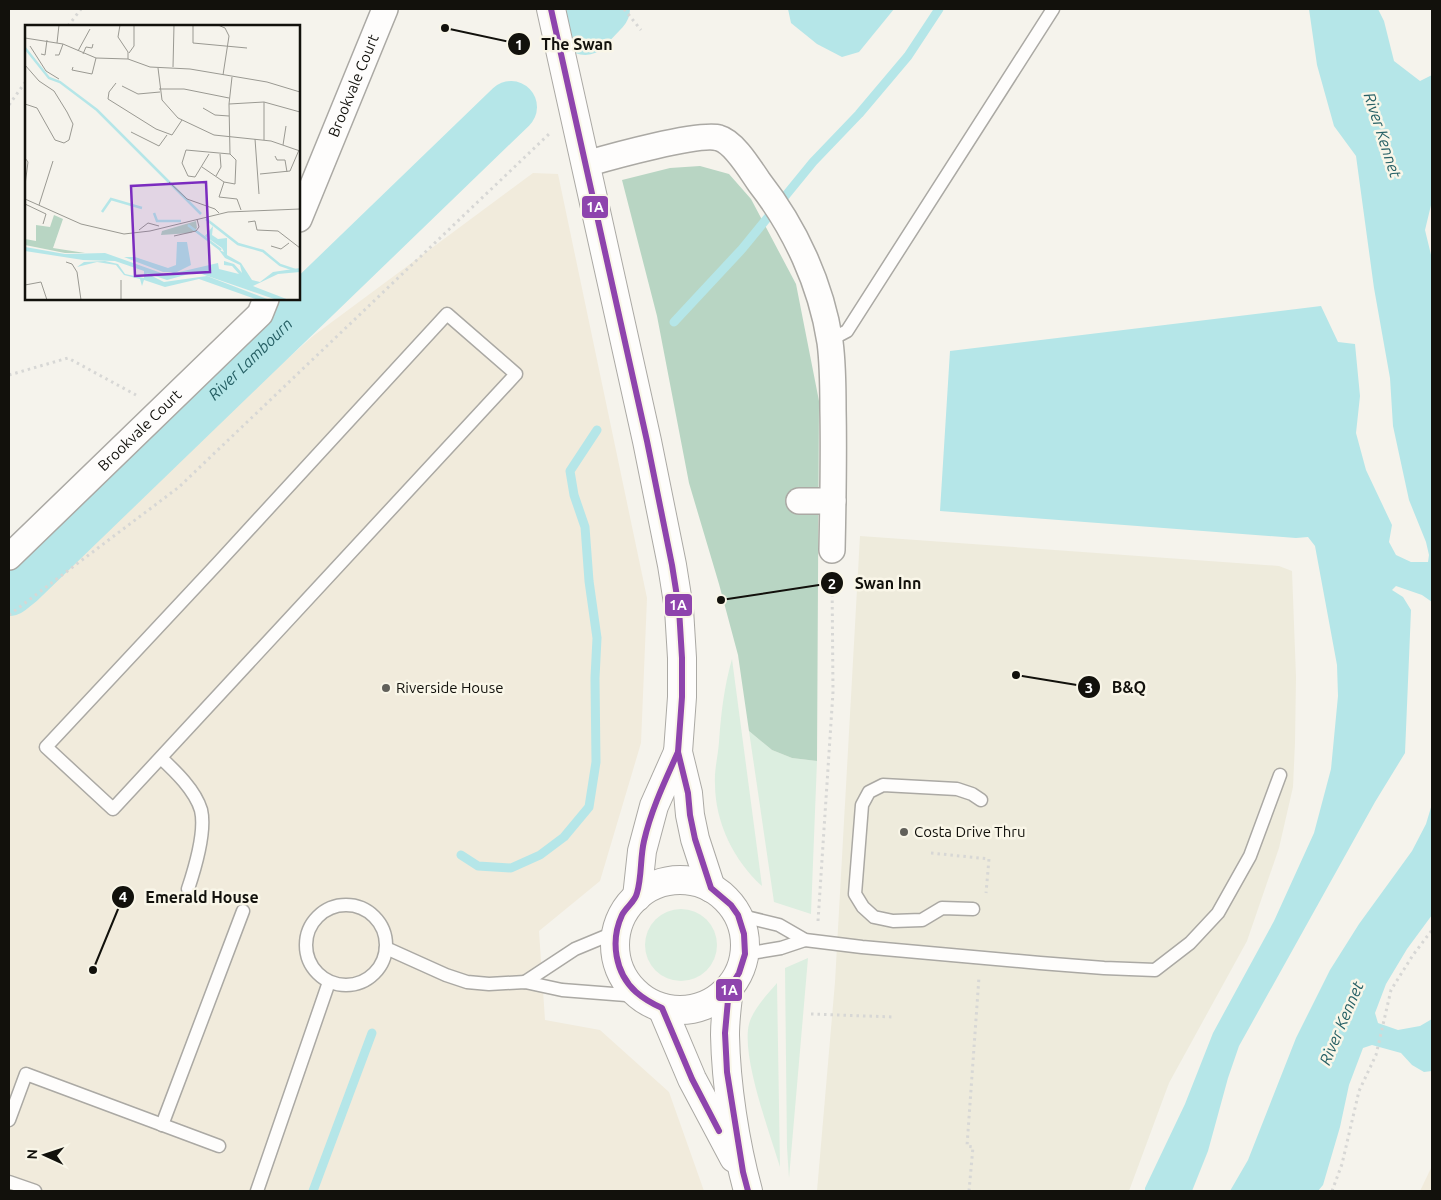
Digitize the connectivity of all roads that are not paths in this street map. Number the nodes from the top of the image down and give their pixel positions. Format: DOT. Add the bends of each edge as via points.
graph roads {
  1 [pos="385,9"];
  2 [pos="551,9"];
  3 [pos="1054,9"];
  4 [pos="586,164"];
  5 [pos="300,217"];
  6 [pos="266,300"];
  7 [pos="830,340"];
  8 [pos="799,501"];
  9 [pos="833,501"];
  10 [pos="832,550"];
  11 [pos="9,557"];
  12 [pos="678,752"];
  13 [pos="161,758"];
  14 [pos="1280,775"];
  15 [pos="981,800"];
  16 [pos="711,888"];
  17 [pos="188,889"];
  18 [pos="637,896"];
  19 [pos="973,909"];
  20 [pos="243,911"];
  21 [pos="738,915"];
  22 [pos="616,932"];
  23 [pos="804,940"];
  24 [pos="386,948"];
  25 [pos="745,954"];
  26 [pos="329,982"];
  27 [pos="524,982"];
  28 [pos="729,989"];
  29 [pos="650,1002"];
  30 [pos="9,1120"];
  31 [pos="162,1125"];
  32 [pos="219,1146"];
  33 [pos="9,1182"];
  34 [pos="745,1182"];
  35 [pos="35,1191"];
  36 [pos="257,1191"];
  1 -- 5 [label="street, Brookvale Court"];
  2 -- 4 [label="main road"];
  3 -- 7 [label="lane" via="847,331"];
  4 -- 7 [label="street" via="692,139 718,137 731,145 774,200 802,247 820,298"];
  4 -- 12 [label="main road" via="679,609 682,658"];
  6 -- 11 [label="street, Brookvale Court" via="260,314"];
  7 -- 9 [label="street"];
  8 -- 9 [label="street"];
  9 -- 10 [label="street"];
  12 -- 16 [label="main road" via="695,839"];
  12 -- 18 [label="main road" via="654,806 642,851"];
  13 -- 13 [label="lane" via="516,374 447,314 46,747 113,808"];
  13 -- 17 [label="lane" via="190,789 201,810 201,834"];
  14 -- 23 [label="lane" via="1250,856 1218,913 1190,943 1155,970 1040,963"];
  15 -- 19 [label="lane" via="957,789 883,785 870,792 862,805 855,894 874,917 892,921 922,920 942,908"];
  16 -- 18 [label="main road" via="693,881 673,880 653,886"];
  16 -- 21 [label="main road" via="731,904"];
  18 -- 22 [label="main road" via="624,913"];
  20 -- 31 [label="lane"];
  21 -- 23 [label="lane" via="779,925"];
  21 -- 25 [label="main road" via="744,934"];
  22 -- 27 [label="lane" via="575,949"];
  22 -- 29 [label="main road" via="615,950 619,967 627,983"];
  23 -- 25 [label="lane"];
  24 -- 26 [label="lane" via="381,966 371,977 344,986"];
  24 -- 26 [label="lane" via="386,937 372,913 359,906 344,904 328,908 308,929 306,952 311,965"];
  24 -- 27 [label="lane" via="467,982"];
  25 -- 28 [label="main road"];
  26 -- 36 [label="lane"];
  27 -- 29 [label="lane"];
  28 -- 29 [label="main road" via="714,1001 680,1011"];
  28 -- 34 [label="main road" via="725,1033 727,1072"];
  29 -- 34 [label="main road"];
  30 -- 31 [label="lane" via="26,1074"];
  31 -- 32 [label="lane"];
  33 -- 35 [label="lane"];
}
